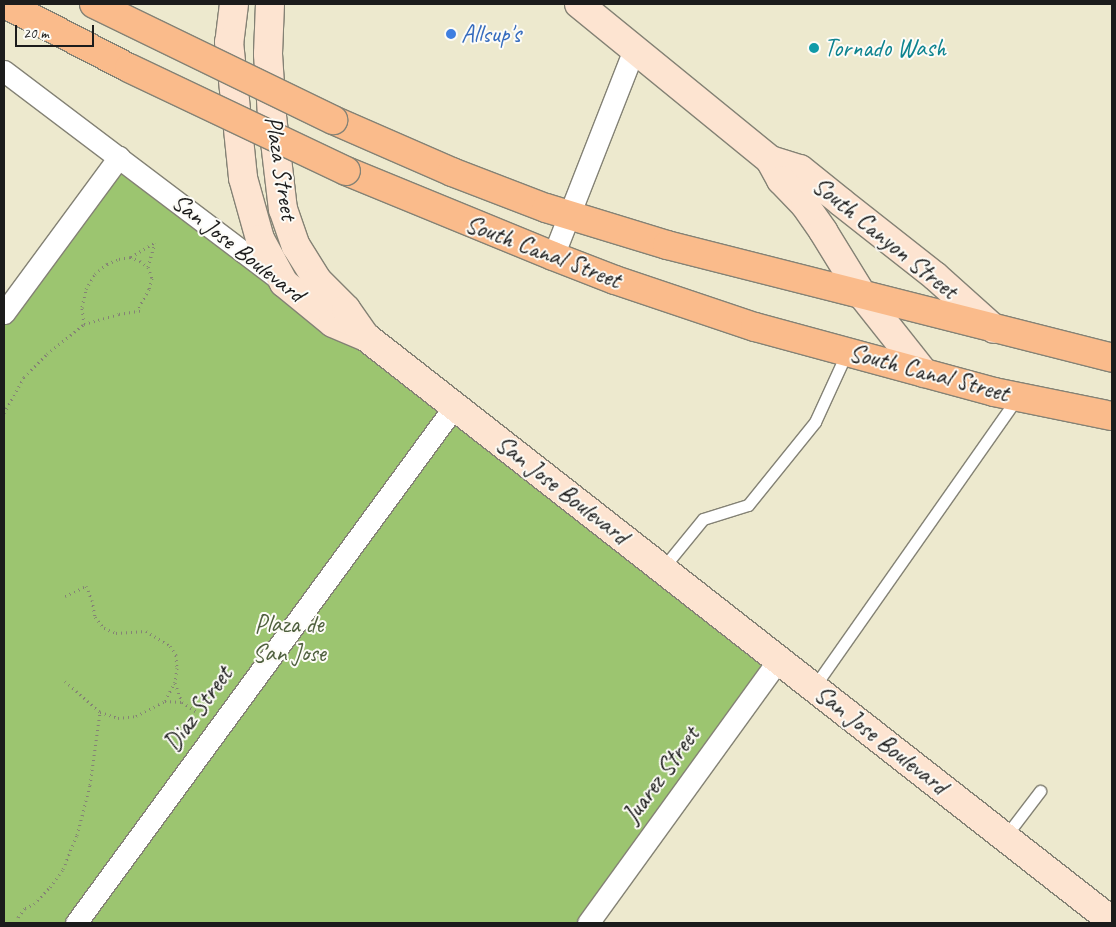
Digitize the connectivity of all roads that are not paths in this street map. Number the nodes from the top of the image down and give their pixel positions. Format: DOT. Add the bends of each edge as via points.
graph roads {
  1 [pos="5,4"];
  2 [pos="94,4"];
  3 [pos="234,4"];
  4 [pos="270,4"];
  5 [pos="579,4"];
  6 [pos="634,49"];
  7 [pos="4,71"];
  8 [pos="119,157"];
  9 [pos="770,160"];
  10 [pos="568,215"];
  11 [pos="553,256"];
  12 [pos="284,283"];
  13 [pos="863,296"];
  14 [pos="4,313"];
  15 [pos="994,329"];
  16 [pos="366,337"];
  17 [pos="848,352"];
  18 [pos="1112,358"];
  19 [pos="924,373"];
  20 [pos="1018,396"];
  21 [pos="454,407"];
  22 [pos="1112,416"];
  23 [pos="663,568"];
  24 [pos="779,660"];
  25 [pos="814,686"];
  26 [pos="1040,791"];
  27 [pos="1005,837"];
  28 [pos="1112,921"];
  29 [pos="76,923"];
  30 [pos="588,923"];
  1 -- 11 [label="highway, South Canal Street, bridge" via="129,68 346,171"];
  2 -- 10 [label="highway, South Canal Street, bridge" via="333,120 452,172"];
  3 -- 12 [label="street, Plaza Street" via="229,42 243,178 260,239"];
  4 -- 16 [label="street, Plaza Street" via="268,54 283,209 296,246 317,280 346,309"];
  5 -- 6 [label="street, South Canyon Street"];
  6 -- 9 [label="street, South Canyon Street"];
  6 -- 10 [label="street"];
  7 -- 8 [label="street, San Jose Boulevard"];
  8 -- 12 [label="street, San Jose Boulevard"];
  8 -- 14 [label="street"];
  9 -- 13 [label="street, South Canyon Street" via="781,180 805,205 824,232"];
  9 -- 15 [label="street, South Canyon Street" via="800,170 935,276"];
  10 -- 11 [label="street"];
  10 -- 13 [label="highway, South Canal Street" via="667,246"];
  11 -- 17 [label="highway, South Canal Street" via="755,326"];
  12 -- 16 [label="street, San Jose Boulevard" via="333,323"];
  13 -- 15 [label="highway, South Canal Street"];
  13 -- 19 [label="street, South Canyon Street"];
  15 -- 18 [label="highway, South Canal Street"];
  16 -- 21 [label="street, San Jose Boulevard"];
  17 -- 19 [label="highway, South Canal Street"];
  17 -- 23 [label="lane" via="815,422 748,505 703,519"];
  19 -- 20 [label="highway, South Canal Street"];
  20 -- 22 [label="highway, South Canal Street"];
  20 -- 25 [label="lane"];
  21 -- 23 [label="street, San Jose Boulevard"];
  21 -- 29 [label="street, Diaz Street"];
  23 -- 24 [label="street, San Jose Boulevard"];
  24 -- 25 [label="street, San Jose Boulevard"];
  24 -- 30 [label="street, Juarez Street"];
  25 -- 27 [label="street, San Jose Boulevard"];
  26 -- 27 [label="lane"];
  27 -- 28 [label="street, San Jose Boulevard"];
}
